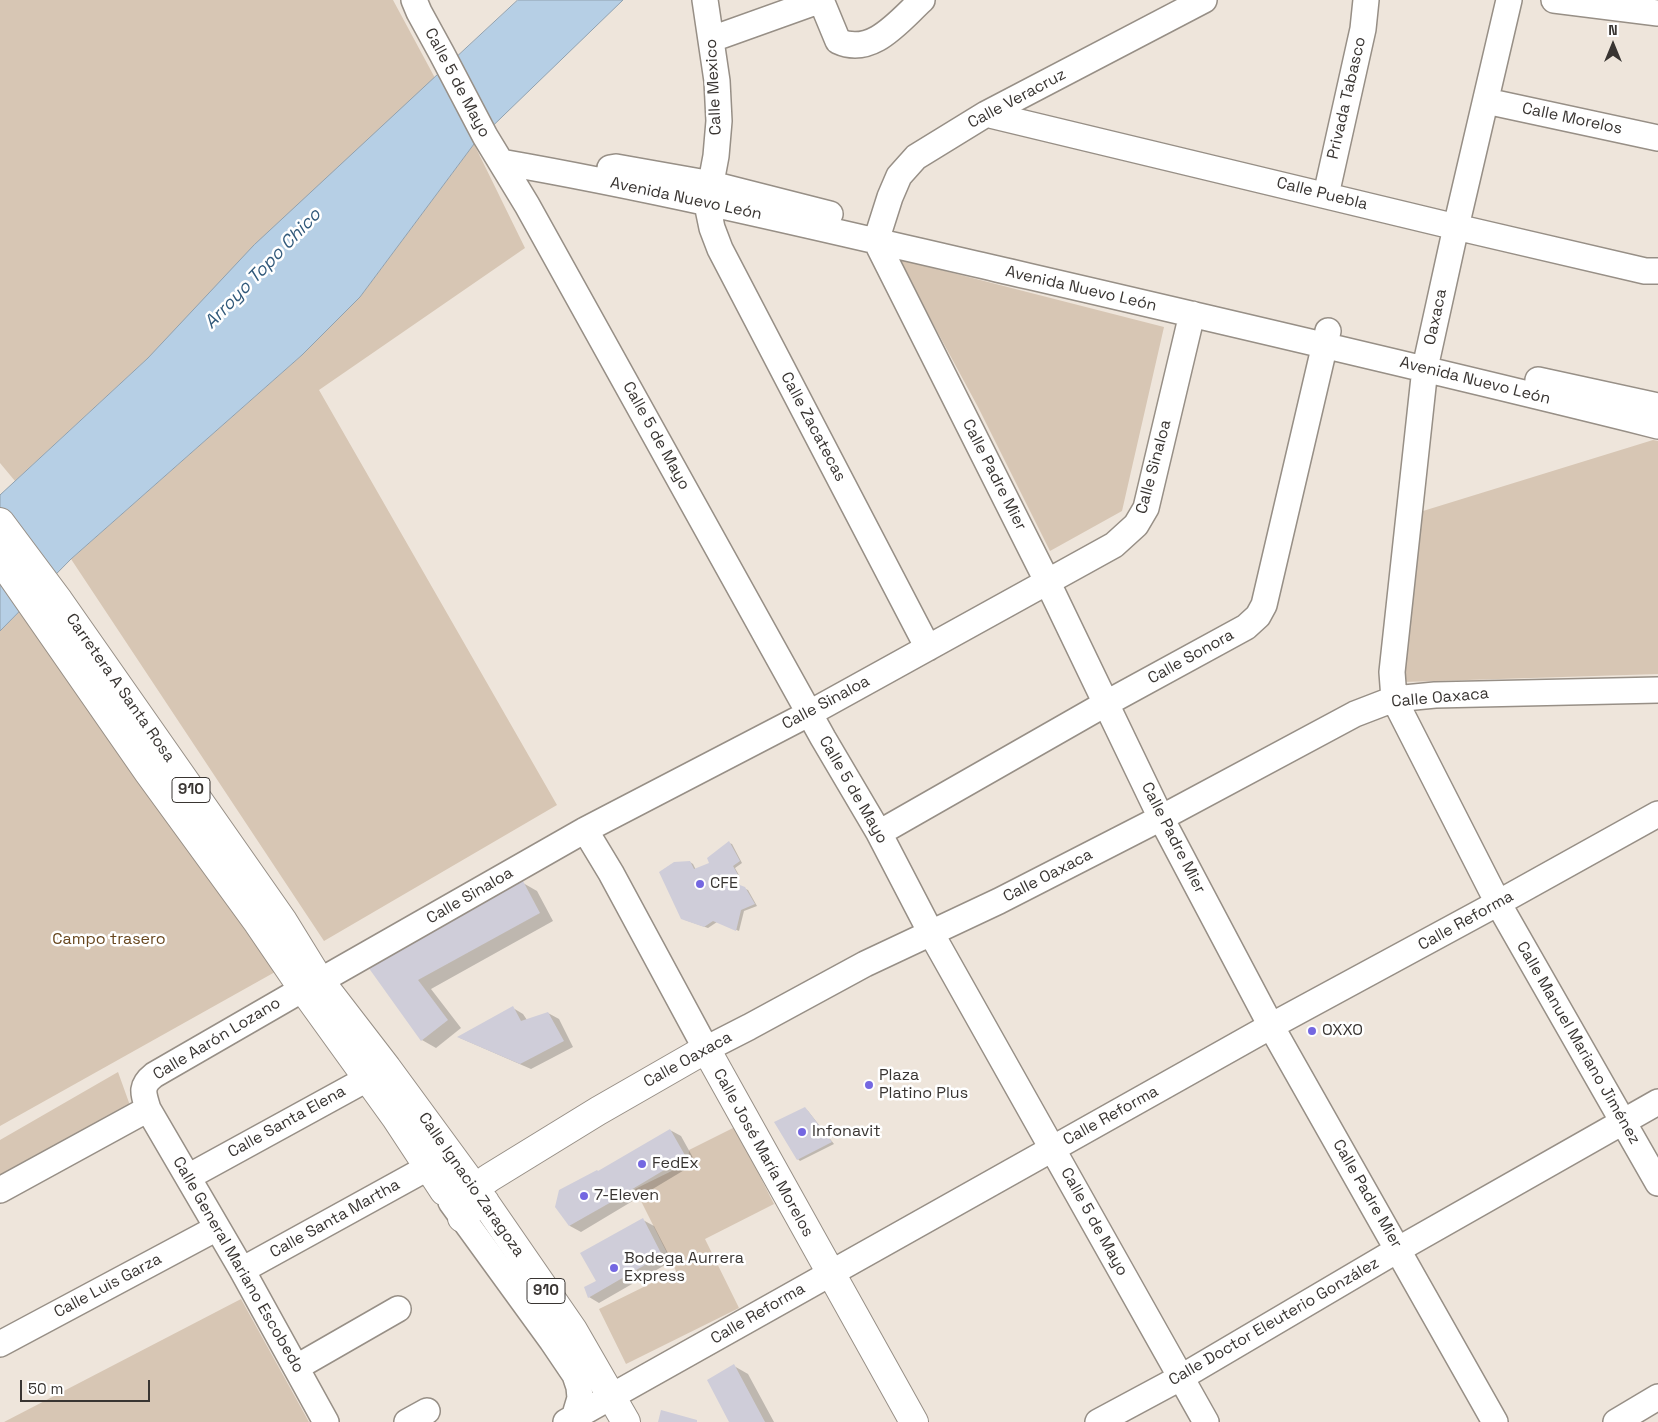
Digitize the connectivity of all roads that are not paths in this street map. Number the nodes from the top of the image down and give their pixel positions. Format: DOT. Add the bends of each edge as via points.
graph roads {
  1 [pos="414,0"];
  2 [pos="706,0"];
  3 [pos="821,0"];
  4 [pos="922,0"];
  5 [pos="1204,0"];
  6 [pos="1366,0"];
  7 [pos="1509,0"];
  8 [pos="1554,0"];
  9 [pos="1658,12"];
  10 [pos="712,39"];
  11 [pos="1486,101"];
  12 [pos="986,114"];
  13 [pos="1658,138"];
  14 [pos="501,162"];
  15 [pos="709,194"];
  16 [pos="1326,195"];
  17 [pos="1456,227"];
  18 [pos="878,234"];
  19 [pos="1658,271"];
  20 [pos="1191,308"];
  21 [pos="1325,338"];
  22 [pos="1427,361"];
  23 [pos="1656,415"];
  24 [pos="0,522"];
  25 [pos="0,559"];
  26 [pos="1047,581"];
  27 [pos="51,610"];
  28 [pos="928,648"];
  29 [pos="1658,690"];
  30 [pos="1394,699"];
  31 [pos="1105,704"];
  32 [pos="810,714"];
  33 [pos="780,728"];
  34 [pos="823,738"];
  35 [pos="1658,814"];
  36 [pos="1161,818"];
  37 [pos="585,830"];
  38 [pos="879,833"];
  39 [pos="1498,903"];
  40 [pos="931,933"];
  41 [pos="312,985"];
  42 [pos="1272,1026"];
  43 [pos="706,1049"];
  44 [pos="377,1073"];
  45 [pos="1658,1102"];
  46 [pos="148,1109"];
  47 [pos="1624,1122"];
  48 [pos="1052,1148"];
  49 [pos="429,1167"];
  50 [pos="188,1177"];
  51 [pos="1658,1183"];
  52 [pos="0,1190"];
  53 [pos="444,1191"];
  54 [pos="480,1195"];
  55 [pos="462,1218"];
  56 [pos="217,1228"];
  57 [pos="1399,1249"];
  58 [pos="242,1270"];
  59 [pos="830,1273"];
  60 [pos="398,1309"];
  61 [pos="0,1344"];
  62 [pos="297,1367"];
  63 [pos="1180,1378"];
  64 [pos="612,1397"];
  65 [pos="1658,1397"];
  66 [pos="570,1420"];
  67 [pos="326,1422"];
  68 [pos="626,1422"];
  69 [pos="914,1422"];
  70 [pos="1098,1422"];
  71 [pos="1206,1422"];
  72 [pos="1495,1422"];
  73 [pos="1616,1422"];
  1 -- 14 [label="street, Calle 5 de Mayo"];
  2 -- 10 [label="street, Calle Mexico"];
  3 -- 4 [label="street" via="838,41 857,46 876,41"];
  3 -- 10 [label="street"];
  5 -- 12 [label="street, Calle Veracruz"];
  6 -- 16 [label="street, Privada Tabasco" via="1363,29"];
  7 -- 11 [label="street, Oaxaca"];
  8 -- 9 [label="street"];
  10 -- 15 [label="street, Calle Mexico" via="719,121"];
  11 -- 13 [label="street, Calle Morelos"];
  11 -- 17 [label="street, Oaxaca"];
  12 -- 16 [label="street, Calle Puebla"];
  12 -- 18 [label="street, Calle Veracruz" via="916,156 900,176"];
  14 -- 15 [label="street, Avenida Nuevo León"];
  14 -- 32 [label="street, Calle 5 de Mayo"];
  15 -- 18 [label="street, Avenida Nuevo León"];
  15 -- 28 [label="street, Calle Zacatecas" via="712,228 720,250"];
  16 -- 17 [label="street, Calle Puebla"];
  17 -- 19 [label="street, Calle Puebla" via="1645,271"];
  17 -- 22 [label="street, Oaxaca"];
  18 -- 20 [label="street, Avenida Nuevo León"];
  18 -- 26 [label="street, Calle Padre Mier"];
  20 -- 21 [label="street, Avenida Nuevo León"];
  20 -- 26 [label="street, Calle Sinaloa" via="1144,515 1114,544"];
  21 -- 22 [label="street, Avenida Nuevo León"];
  21 -- 31 [label="street, Calle Sonora" via="1264,605 1258,616 1246,627"];
  22 -- 23 [label="street, Avenida Nuevo León"];
  22 -- 30 [label="street, Oaxaca" via="1392,672"];
  24 -- 27 [label="main road, Carretera A Santa Rosa / 910"];
  25 -- 27 [label="main road, Carretera A Santa Rosa / 910"];
  26 -- 28 [label="street, Calle Sinaloa"];
  26 -- 31 [label="street, Calle Padre Mier"];
  27 -- 41 [label="main road, Carretera A Santa Rosa / 910" via="148,772 258,923"];
  28 -- 32 [label="street, Calle Sinaloa"];
  29 -- 30 [label="street, Calle Oaxaca" via="1435,695"];
  30 -- 36 [label="street, Calle Oaxaca" via="1355,714"];
  30 -- 39 [label="street, Calle Manuel Mariano Jiménez"];
  31 -- 36 [label="street, Calle Padre Mier"];
  31 -- 38 [label="street, Calle Sonora"];
  32 -- 33 [label="street, Calle Sinaloa"];
  32 -- 34 [label="street, Calle 5 de Mayo"];
  33 -- 34 [label="street" via="805,727"];
  33 -- 37 [label="street, Calle Sinaloa"];
  34 -- 38 [label="street, Calle 5 de Mayo"];
  35 -- 39 [label="street, Calle Reforma"];
  36 -- 40 [label="street, Calle Oaxaca"];
  36 -- 42 [label="street, Calle Padre Mier"];
  37 -- 41 [label="street, Calle Sinaloa"];
  37 -- 43 [label="street, Calle José María Morelos"];
  38 -- 40 [label="street, Calle 5 de Mayo"];
  39 -- 42 [label="street, Calle Reforma"];
  39 -- 47 [label="street, Calle Manuel Mariano Jiménez"];
  40 -- 43 [label="street, Calle Oaxaca" via="865,964"];
  40 -- 48 [label="street, Calle 5 de Mayo"];
  41 -- 44 [label="main road, 910"];
  41 -- 46 [label="street, Calle Aarón Lozano" via="154,1075 144,1088"];
  42 -- 48 [label="street, Calle Reforma"];
  42 -- 57 [label="street, Calle Padre Mier"];
  43 -- 54 [label="main road, Calle Oaxaca" via="598,1111"];
  43 -- 59 [label="main road, Calle José María Morelos"];
  44 -- 49 [label="main road, Calle Ignacio Zaragoza / 910"];
  44 -- 50 [label="street, Calle Santa Elena"];
  44 -- 54 [label="main road, Calle Ignacio Zaragoza / 910"];
  45 -- 47 [label="street, Calle Doctor Eleuterio González"];
  46 -- 50 [label="street, Calle General Mariano Escobedo"];
  46 -- 52 [label="street"];
  47 -- 51 [label="street, Calle Manuel Mariano Jiménez"];
  47 -- 57 [label="street, Calle Doctor Eleuterio González"];
  48 -- 59 [label="street, Calle Reforma"];
  48 -- 63 [label="street, Calle 5 de Mayo"];
  49 -- 53 [label="main road, Calle Ignacio Zaragoza / 910"];
  49 -- 58 [label="street, Calle Santa Martha"];
  50 -- 56 [label="street, Calle General Mariano Escobedo"];
  53 -- 54 [label="main road" via="462,1196"];
  53 -- 55 [label="street, Calle Ignacio Zaragoza / 910"];
  54 -- 55 [label="main road, Calle Oaxaca"];
  54 -- 64 [label="main road, Calle Ignacio Zaragoza / 910" via="573,1330"];
  55 -- 66 [label="street, Calle Ignacio Zaragoza / 910" via="575,1375 580,1398"];
  56 -- 58 [label="street, Calle General Mariano Escobedo"];
  56 -- 61 [label="street, Calle Luis Garza"];
  57 -- 63 [label="street, Calle Doctor Eleuterio González"];
  57 -- 72 [label="street, Calle Padre Mier"];
  58 -- 62 [label="street, Calle General Mariano Escobedo"];
  59 -- 64 [label="street, Calle Reforma"];
  59 -- 69 [label="main road, Calle José María Morelos"];
  60 -- 62 [label="street"];
  62 -- 67 [label="street, Calle General Mariano Escobedo"];
  63 -- 70 [label="street, Calle Doctor Eleuterio González"];
  63 -- 71 [label="street, Calle 5 de Mayo"];
  64 -- 66 [label="street, Calle Reforma"];
  64 -- 68 [label="main road, Calle Ignacio Zaragoza"];
  65 -- 73 [label="street"];
}
